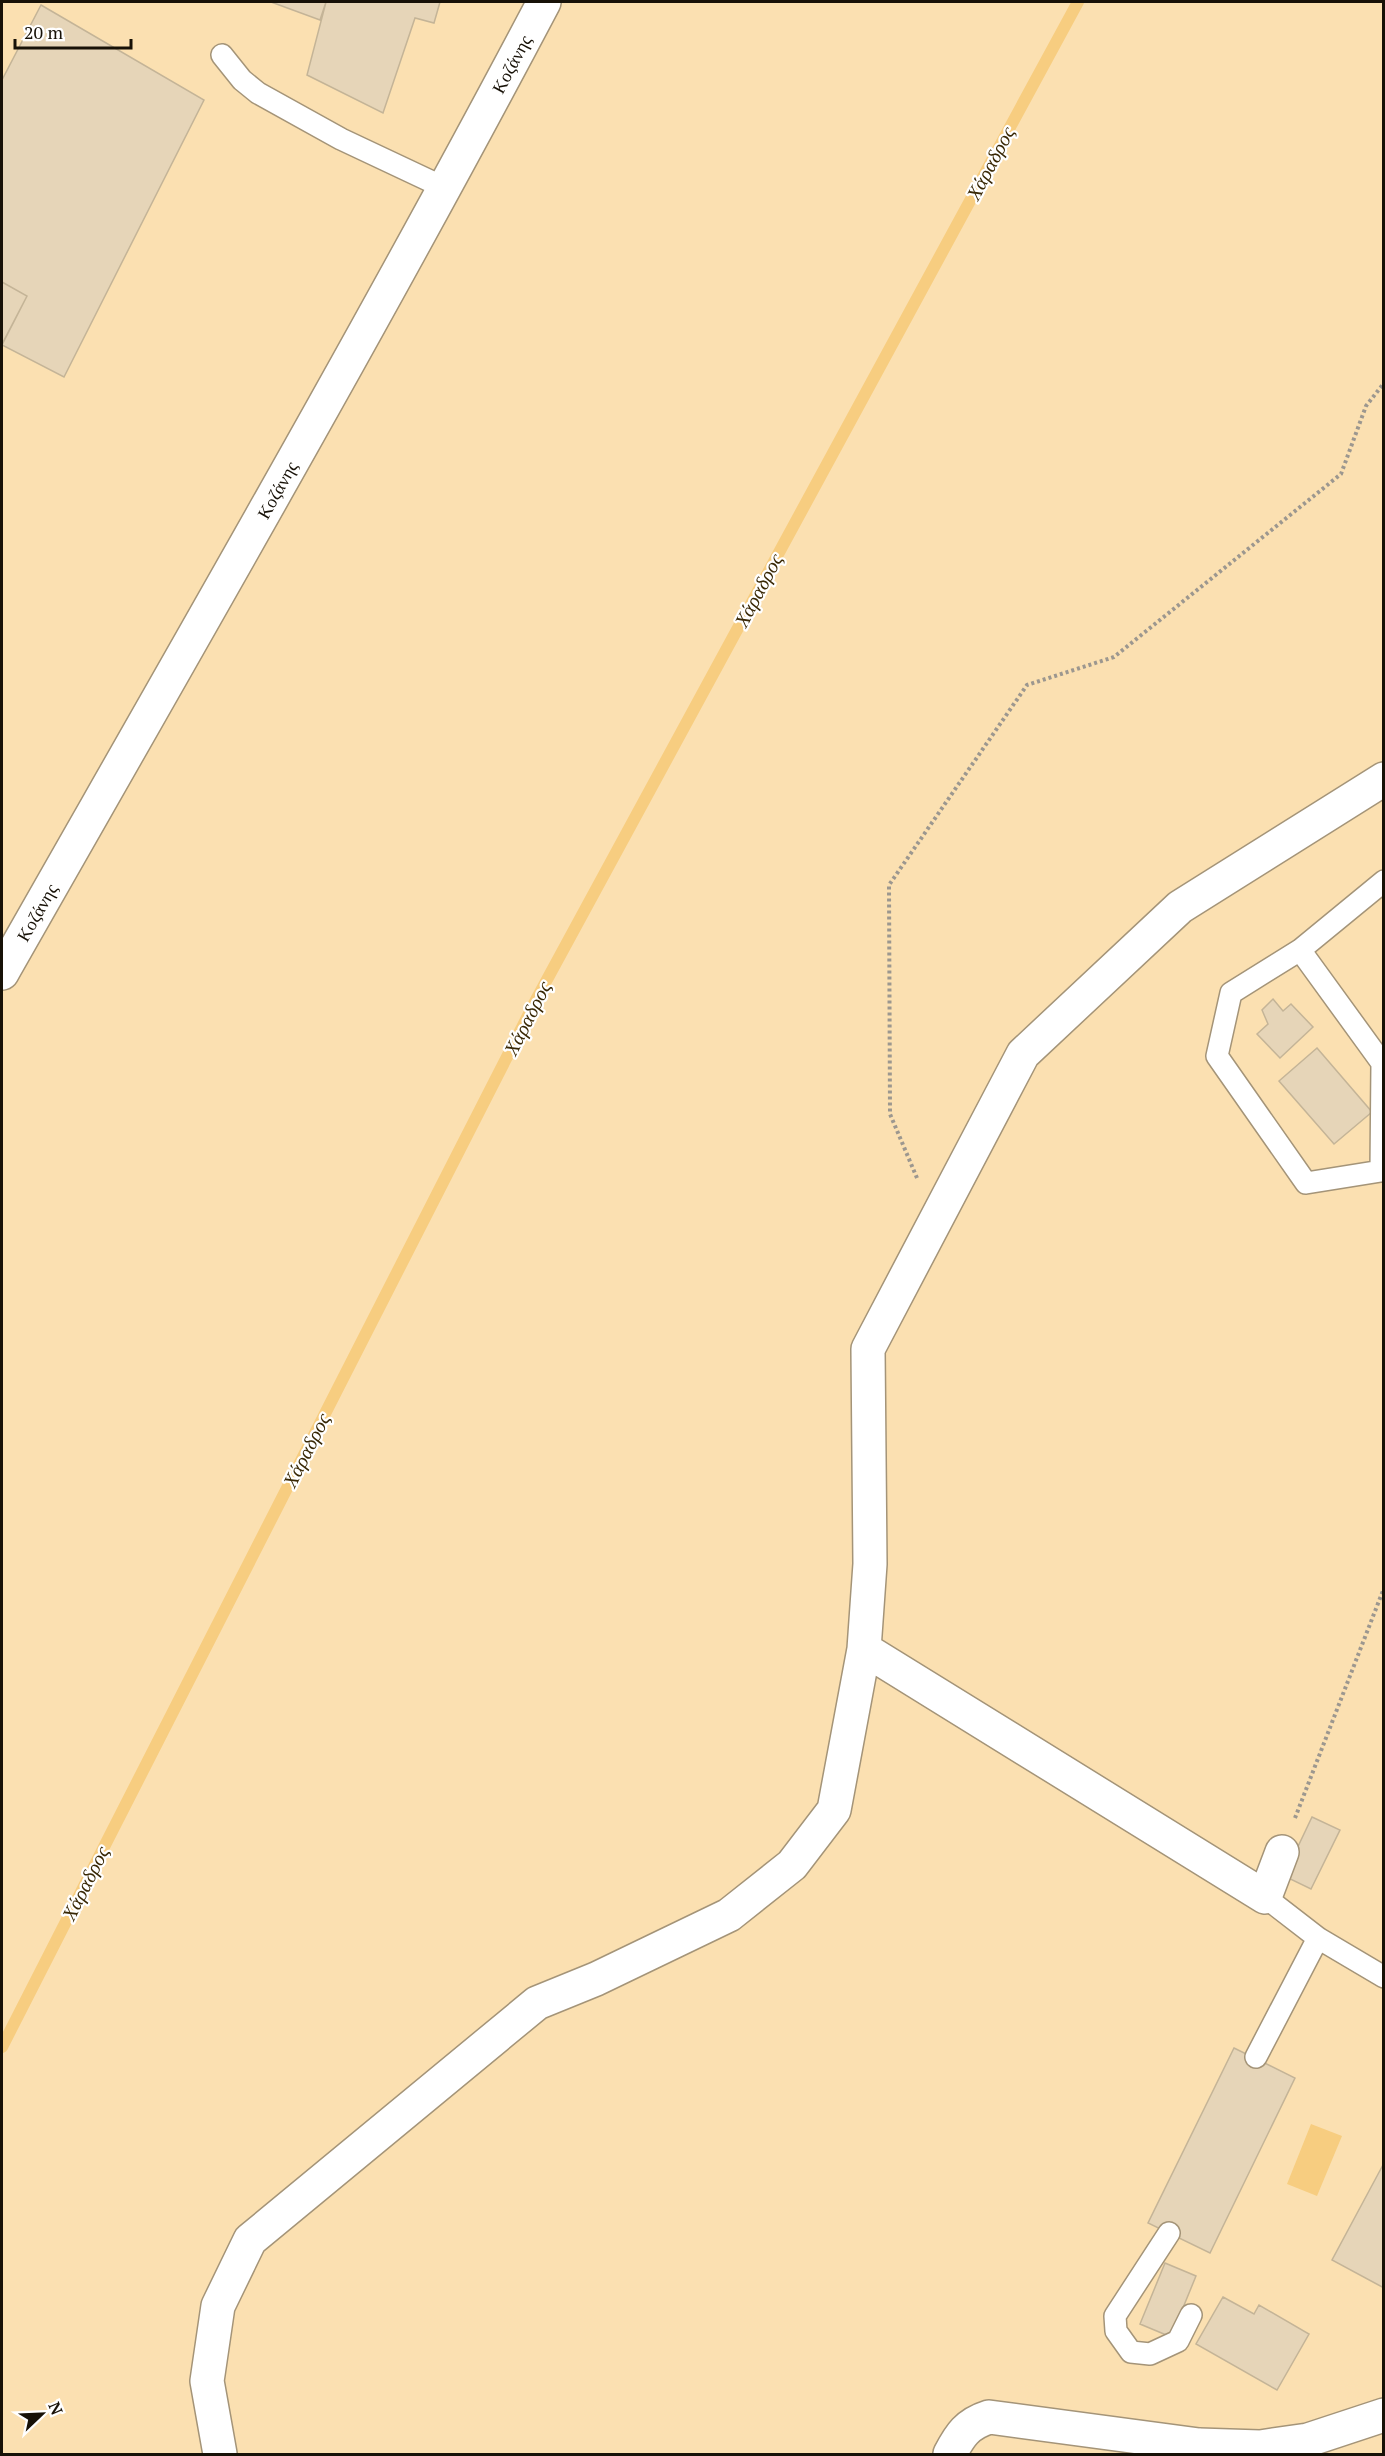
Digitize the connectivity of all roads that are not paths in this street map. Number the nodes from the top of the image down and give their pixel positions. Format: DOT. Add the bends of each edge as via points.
graph roads {
  1 [pos="544,2"];
  2 [pos="222,56"];
  3 [pos="445,188"];
  4 [pos="1383,779"];
  5 [pos="1383,881"];
  6 [pos="1300,950"];
  7 [pos="2,974"];
  8 [pos="864,1649"];
  9 [pos="1282,1852"];
  10 [pos="1265,1897"];
  11 [pos="1318,1938"];
  12 [pos="1383,1977"];
  13 [pos="1256,2057"];
  14 [pos="1169,2233"];
  15 [pos="1191,2315"];
  16 [pos="1383,2415"];
  17 [pos="220,2454"];
  18 [pos="950,2454"];
  1 -- 3 [label="street, Κοζάνης"];
  2 -- 3 [label="lane" via="258,93 341,139"];
  3 -- 7 [label="street, Κοζάνης"];
  4 -- 8 [label="street" via="1180,907 1023,1053 868,1349 870,1564"];
  5 -- 6 [label="lane"];
  6 -- 6 [label="lane" via="1231,993 1217,1056 1306,1183 1381,1172 1382,1063"];
  8 -- 10 [label="street"];
  8 -- 17 [label="street" via="834,1810 792,1865 729,1915 537,2003 250,2240 218,2306 207,2381"];
  9 -- 10 [label="street"];
  10 -- 11 [label="lane"];
  11 -- 12 [label="lane"];
  11 -- 13 [label="lane"];
  14 -- 15 [label="lane" via="1115,2316 1116,2331 1131,2352 1150,2354 1178,2341"];
  16 -- 18 [label="street" via="1308,2440 1260,2447 1199,2445 988,2417 968,2426"];
}
